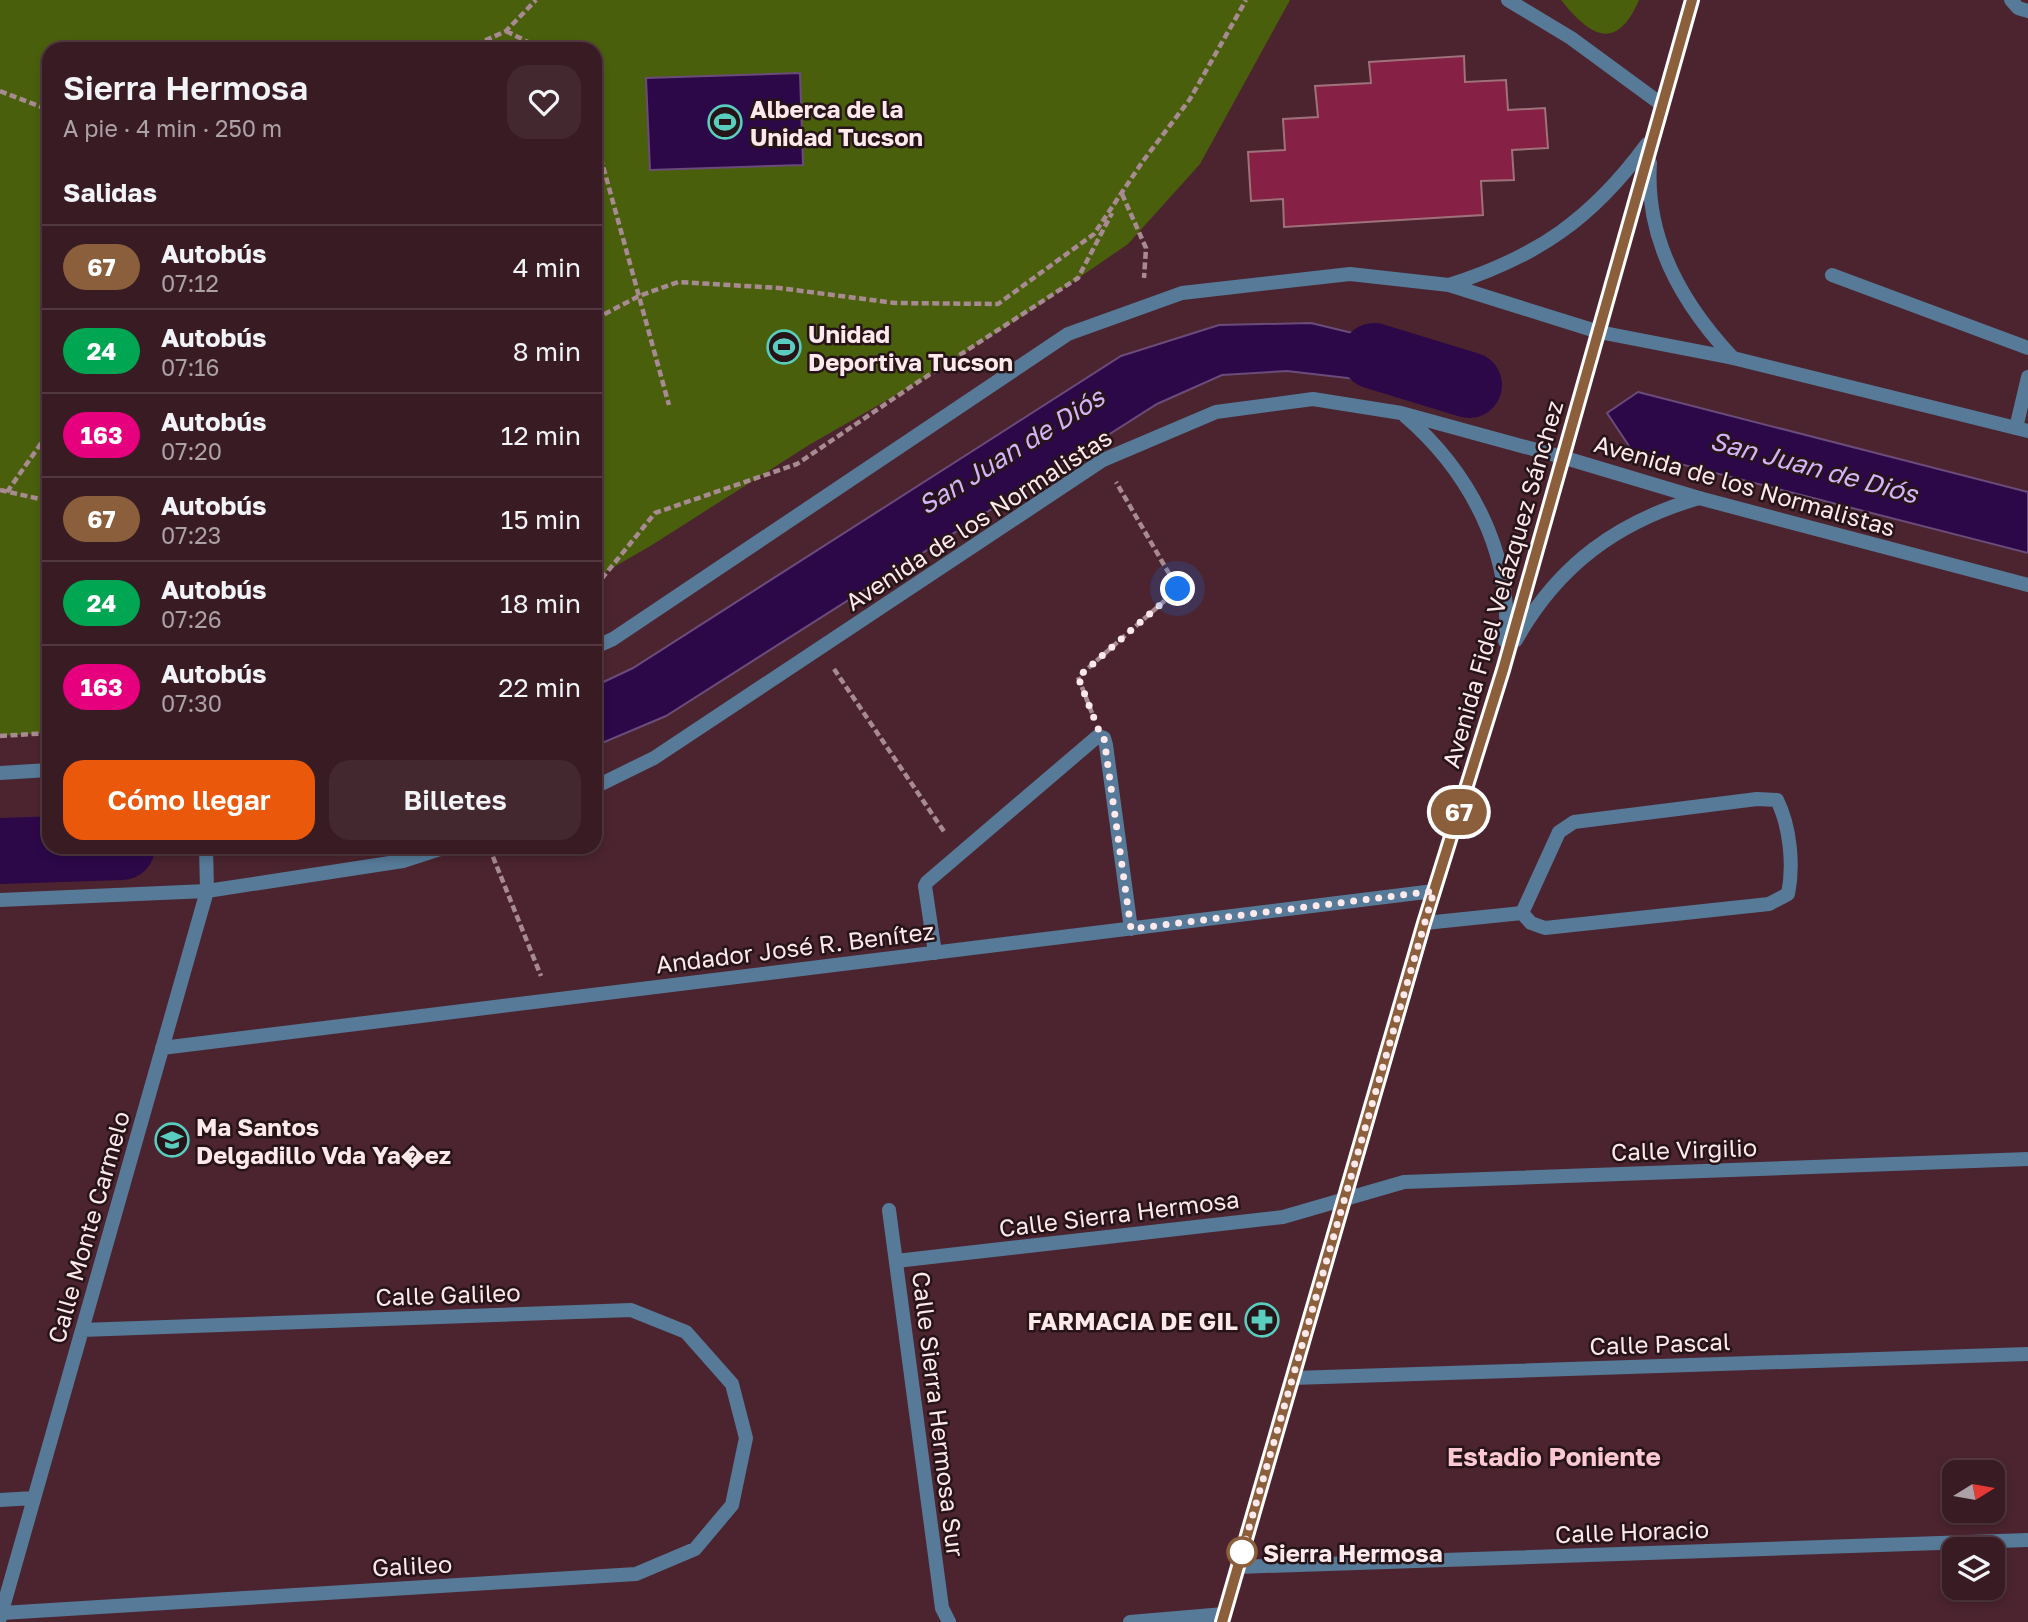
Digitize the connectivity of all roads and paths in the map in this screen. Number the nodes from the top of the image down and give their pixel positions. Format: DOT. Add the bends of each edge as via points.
graph roads {
  1 [pos="536,0"];
  2 [pos="1246,0"];
  3 [pos="1508,0"];
  4 [pos="1692,0"];
  5 [pos="2011,0"];
  6 [pos="2028,11"];
  7 [pos="506,31"];
  8 [pos="482,42"];
  9 [pos="528,42"];
  10 [pos="0,91"];
  11 [pos="1661,104"];
  12 [pos="42,107"];
  13 [pos="1651,138"];
  14 [pos="602,162"];
  15 [pos="1122,193"];
  16 [pos="1832,275"];
  17 [pos="1449,285"];
  18 [pos="639,296"];
  19 [pos="1143,308"];
  20 [pos="602,315"];
  21 [pos="1599,332"];
  22 [pos="2028,348"];
  23 [pos="1733,358"];
  24 [pos="2028,377"];
  25 [pos="669,405"];
  26 [pos="1401,413"];
  27 [pos="2022,429"];
  28 [pos="42,442"];
  29 [pos="1562,457"];
  30 [pos="1103,460"];
  31 [pos="0,490"];
  32 [pos="8,492"];
  33 [pos="1699,498"];
  34 [pos="42,499"];
  35 [pos="602,579"];
  36 [pos="2028,586"];
  37 [pos="602,644"];
  38 [pos="820,648"];
  39 [pos="1503,670"];
  40 [pos="42,733"];
  41 [pos="0,736"];
  42 [pos="1101,736"];
  43 [pos="42,770"];
  44 [pos="0,772"];
  45 [pos="602,784"];
  46 [pos="958,853"];
  47 [pos="206,854"];
  48 [pos="424,854"];
  49 [pos="492,854"];
  50 [pos="207,891"];
  51 [pos="1434,891"];
  52 [pos="0,900"];
  53 [pos="1522,913"];
  54 [pos="1424,923"];
  55 [pos="1131,929"];
  56 [pos="935,953"];
  57 [pos="550,1000"];
  58 [pos="162,1048"];
  59 [pos="2028,1159"];
  60 [pos="1345,1197"];
  61 [pos="890,1210"];
  62 [pos="896,1262"];
  63 [pos="82,1330"];
  64 [pos="2028,1354"];
  65 [pos="1293,1378"];
  66 [pos="746,1438"];
  67 [pos="34,1498"];
  68 [pos="0,1500"];
  69 [pos="2028,1540"];
  70 [pos="1237,1567"];
  71 [pos="1,1615"];
  72 [pos="1223,1618"];
  73 [pos="949,1622"];
  74 [pos="1130,1622"];
  1 -- 7 [label="path"];
  2 -- 15 [label="path" via="1190,99"];
  3 -- 11 [label="street" via="1571,38"];
  4 -- 11 [label="street, Avenida Fidel Velázquez Sánchez"];
  5 -- 6 [label="street"];
  7 -- 8 [label="path"];
  7 -- 9 [label="path"];
  10 -- 12 [label="path"];
  11 -- 13 [label="street, Avenida Fidel Velázquez Sánchez"];
  13 -- 17 [label="street" via="1597,203 1564,230 1528,254"];
  13 -- 21 [label="street, Avenida Fidel Velázquez Sánchez"];
  13 -- 23 [label="street" via="1649,171 1658,237 1686,302"];
  14 -- 18 [label="path"];
  15 -- 18 [label="path" via="1094,234 998,304 894,303 779,288 678,282"];
  15 -- 19 [label="path" via="1146,248"];
  15 -- 35 [label="path" via="1078,278 797,464 656,513"];
  16 -- 22 [label="street"];
  17 -- 19 [label="street" via="1350,274 1182,293"];
  17 -- 21 [label="street"];
  18 -- 20 [label="path"];
  18 -- 25 [label="path"];
  19 -- 37 [label="street" via="1068,334"];
  21 -- 23 [label="street"];
  21 -- 29 [label="street, Avenida Fidel Velázquez Sánchez"];
  23 -- 27 [label="street"];
  24 -- 27 [label="street"];
  26 -- 29 [label="street, Avenida de los Normalistas"];
  26 -- 30 [label="street, Avenida de los Normalistas" via="1313,399 1216,412"];
  26 -- 39 [label="street" via="1449,460 1484,518 1504,593"];
  28 -- 32 [label="path"];
  29 -- 33 [label="street, Avenida de los Normalistas"];
  29 -- 39 [label="street, Avenida Fidel Velázquez Sánchez"];
  30 -- 38 [label="street, Avenida de los Normalistas"];
  30 -- 42 [label="path" via="1178,589 1078,677"];
  31 -- 32 [label="path"];
  32 -- 34 [label="path"];
  33 -- 36 [label="street, Avenida de los Normalistas"];
  33 -- 39 [label="street" via="1637,520 1582,558 1535,609"];
  38 -- 45 [label="street, Avenida de los Normalistas" via="654,758"];
  38 -- 46 [label="path"];
  39 -- 51 [label="street, Avenida Fidel Velázquez Sánchez"];
  40 -- 41 [label="path"];
  42 -- 46 [label="street"];
  42 -- 55 [label="street" via="1106,745"];
  43 -- 44 [label="street"];
  46 -- 56 [label="street" via="925,886"];
  47 -- 50 [label="street, Calle Monte Carmelo"];
  48 -- 50 [label="street"];
  49 -- 57 [label="path"];
  50 -- 52 [label="street"];
  50 -- 58 [label="street, Calle Monte Carmelo"];
  51 -- 54 [label="street, Avenida Fidel Velázquez Sánchez"];
  51 -- 55 [label="street, Andador José R. Benítez"];
  53 -- 53 [label="street" via="1545,928 1769,904 1788,894 1791,878 1785,816 1777,800 1757,799 1574,822 1559,832"];
  53 -- 54 [label="street"];
  54 -- 60 [label="street, Avenida Fidel Velázquez Sánchez"];
  55 -- 56 [label="street, Andador José R. Benítez"];
  56 -- 57 [label="street, Andador José R. Benítez"];
  57 -- 58 [label="street, Andador José R. Benítez"];
  58 -- 63 [label="street, Calle Monte Carmelo"];
  59 -- 60 [label="street, Calle Virgilio" via="1404,1182"];
  60 -- 62 [label="street, Calle Sierra Hermosa" via="1283,1217"];
  60 -- 65 [label="street, Avenida Fidel Velázquez Sánchez"];
  61 -- 62 [label="street, Calle Sierra Hermosa Sur"];
  62 -- 73 [label="street, Calle Sierra Hermosa Sur" via="942,1608"];
  63 -- 66 [label="street, Calle Galileo" via="631,1310 686,1332 732,1384"];
  63 -- 67 [label="street, Calle Monte Carmelo"];
  64 -- 65 [label="street, Calle Pascal"];
  65 -- 70 [label="street, Avenida Fidel Velázquez Sánchez"];
  66 -- 71 [label="street, Galileo" via="732,1505 695,1549 636,1574"];
  67 -- 68 [label="street"];
  67 -- 71 [label="street, Calle Monte Carmelo"];
  69 -- 70 [label="street, Calle Horacio"];
  70 -- 72 [label="street, Avenida Fidel Velázquez Sánchez"];
  72 -- 74 [label="street"];
}
